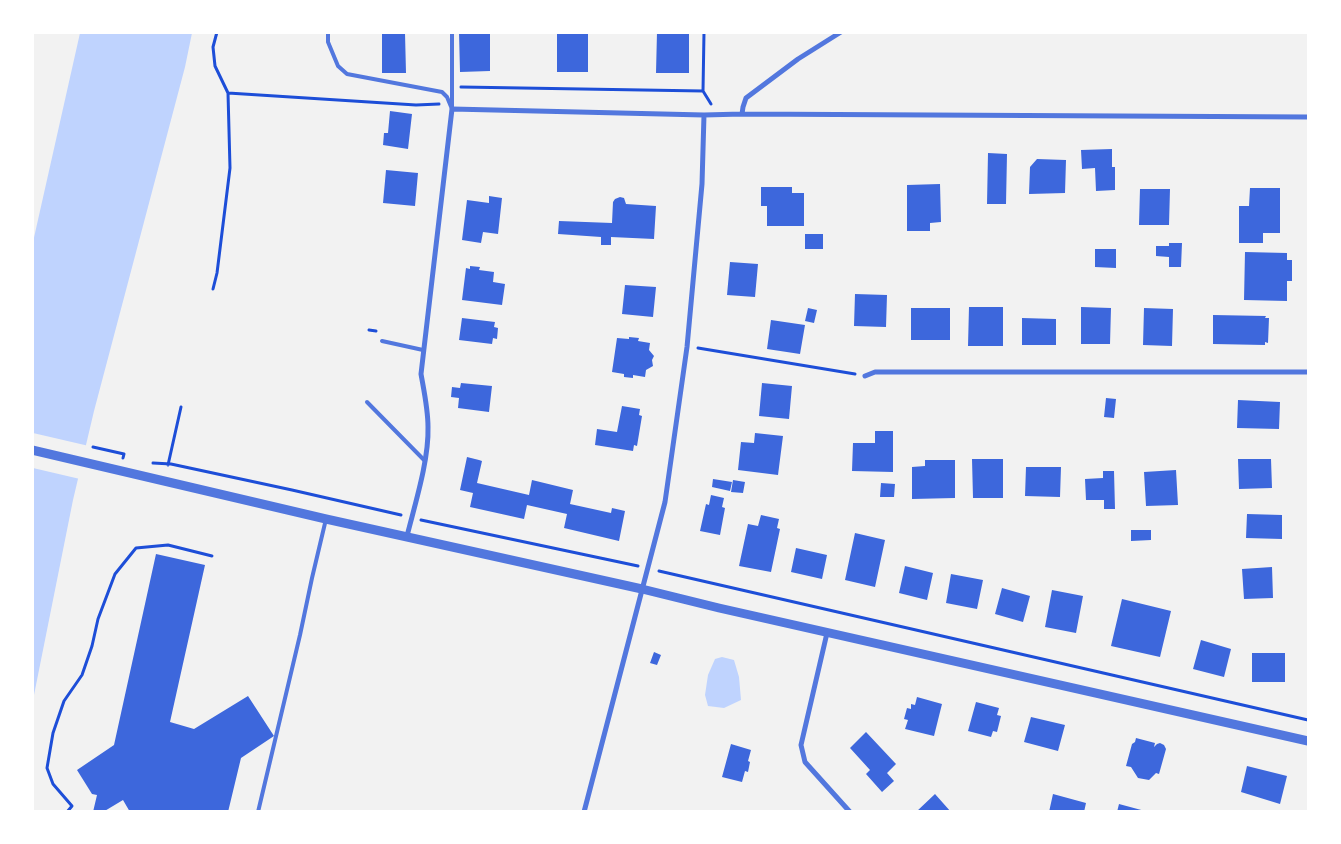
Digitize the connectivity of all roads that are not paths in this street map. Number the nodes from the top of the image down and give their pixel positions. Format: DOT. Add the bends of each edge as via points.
graph roads {
  1 [pos="328,32"];
  2 [pos="452,32"];
  3 [pos="841,32"];
  4 [pos="452,109"];
  5 [pos="742,114"];
  6 [pos="704,115"];
  7 [pos="1308,117"];
  8 [pos="382,341"];
  9 [pos="423,350"];
  10 [pos="1308,372"];
  11 [pos="865,376"];
  12 [pos="367,402"];
  13 [pos="32,450"];
  14 [pos="425,461"];
  15 [pos="326,519"];
  16 [pos="407,536"];
  17 [pos="642,589"];
  18 [pos="827,633"];
  19 [pos="1308,741"];
  20 [pos="258,812"];
  21 [pos="584,812"];
  22 [pos="850,812"];
  1 -- 4 [label="lane" via="328,42 338,66 347,74 442,92 448,97"];
  2 -- 4 [label="lane"];
  3 -- 5 [label="street" via="746,98"];
  4 -- 6 [label="street"];
  4 -- 9 [label="street"];
  5 -- 6 [label="street"];
  5 -- 7 [label="street"];
  6 -- 17 [label="street" via="702,184 688,347 665,502"];
  8 -- 9 [label="lane"];
  9 -- 14 [label="street" via="421,374 428,428"];
  10 -- 11 [label="street" via="875,372"];
  12 -- 14 [label="lane"];
  13 -- 15 [label="street"];
  14 -- 16 [label="street"];
  15 -- 16 [label="street"];
  15 -- 20 [label="lane"];
  16 -- 17 [label="street"];
  17 -- 18 [label="street"];
  17 -- 21 [label="street"];
  18 -- 19 [label="street"];
  18 -- 22 [label="street" via="801,746 805,762"];
}
